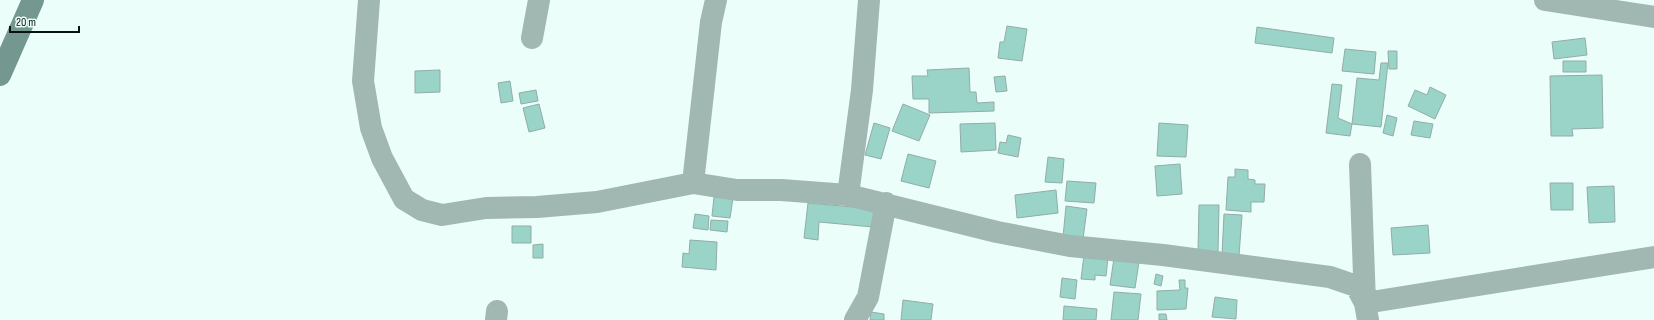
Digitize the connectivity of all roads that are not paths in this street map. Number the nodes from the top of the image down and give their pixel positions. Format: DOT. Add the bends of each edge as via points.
graph roads {
  1 [pos="33,0"];
  2 [pos="369,0"];
  3 [pos="539,0"];
  4 [pos="716,0"];
  5 [pos="869,0"];
  6 [pos="1545,0"];
  7 [pos="1654,17"];
  8 [pos="532,38"];
  9 [pos="0,75"];
  10 [pos="1360,164"];
  11 [pos="693,183"];
  12 [pos="848,195"];
  13 [pos="886,203"];
  14 [pos="1654,257"];
  15 [pos="1366,311"];
  16 [pos="855,320"];
  1 -- 9 [label="main road"];
  2 -- 11 [label="street" via="363,81 371,128 382,158 404,199 422,210 442,215 486,208 597,202"];
  3 -- 8 [label="street"];
  4 -- 11 [label="street" via="711,22"];
  5 -- 12 [label="street" via="862,90"];
  6 -- 7 [label="street"];
  10 -- 15 [label="street"];
  11 -- 12 [label="street" via="737,190"];
  12 -- 13 [label="street"];
  13 -- 15 [label="street" via="997,232 1070,246 1330,276 1356,286"];
  13 -- 16 [label="street" via="868,297"];
  14 -- 15 [label="street"];
}
